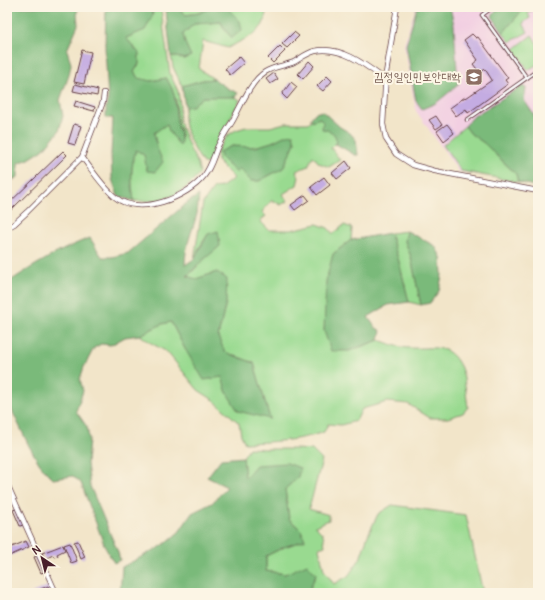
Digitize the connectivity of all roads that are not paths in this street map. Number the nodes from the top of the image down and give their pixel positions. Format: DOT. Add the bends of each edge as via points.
graph roads {
  1 [pos="397,7"];
  2 [pos="493,7"];
  3 [pos="538,70"];
  4 [pos="526,78"];
  5 [pos="386,80"];
  6 [pos="104,93"];
  7 [pos="467,120"];
  8 [pos="82,157"];
  9 [pos="538,191"];
  10 [pos="7,228"];
  11 [pos="7,484"];
  12 [pos="56,593"];
  1 -- 5 [label="street"];
  2 -- 4 [label="lane" via="482,15"];
  3 -- 4 [label="lane"];
  4 -- 7 [label="lane"];
  5 -- 8 [label="street" via="346,55 332,50 314,51 289,64 266,71 254,82 204,176 193,188 173,199 142,205 126,203 116,197"];
  5 -- 9 [label="street" via="383,124 386,139 396,154 413,165 435,171"];
  6 -- 8 [label="street"];
  8 -- 10 [label="street" via="27,212"];
  11 -- 12 [label="street"];
}
